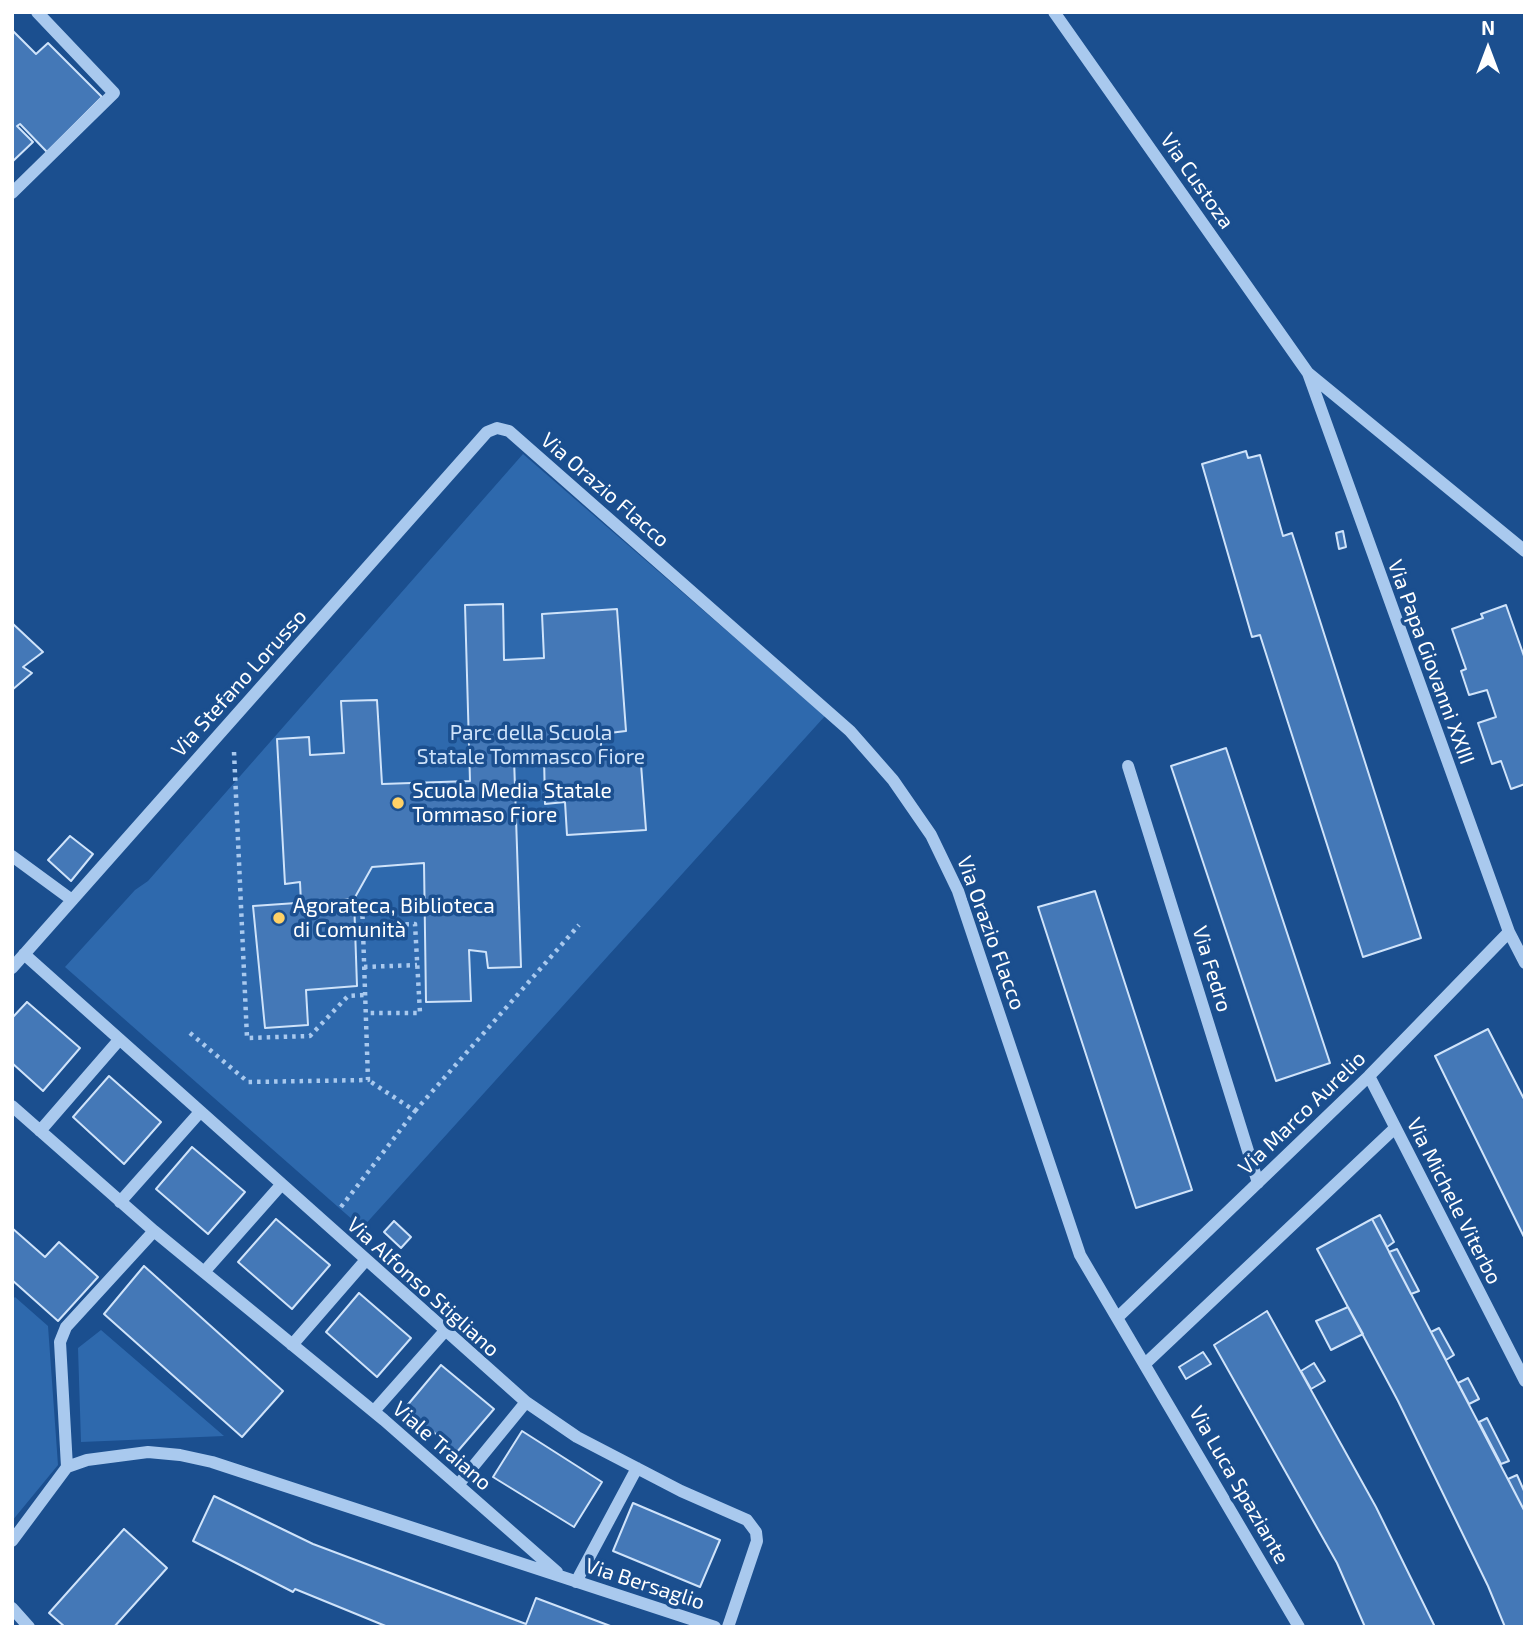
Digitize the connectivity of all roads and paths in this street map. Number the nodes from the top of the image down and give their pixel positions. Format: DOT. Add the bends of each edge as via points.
graph roads {
  1 [pos="37,12"];
  2 [pos="1054,12"];
  3 [pos="12,193"];
  4 [pos="1307,373"];
  5 [pos="497,428"];
  6 [pos="1525,551"];
  7 [pos="232,720"];
  8 [pos="1128,766"];
  9 [pos="12,856"];
  10 [pos="72,900"];
  11 [pos="362,901"];
  12 [pos="579,925"];
  13 [pos="363,926"];
  14 [pos="1509,932"];
  15 [pos="24,954"];
  16 [pos="1525,962"];
  17 [pos="417,965"];
  18 [pos="364,967"];
  19 [pos="12,968"];
  20 [pos="365,995"];
  21 [pos="366,1013"];
  22 [pos="190,1033"];
  23 [pos="120,1040"];
  24 [pos="1369,1076"];
  25 [pos="368,1080"];
  26 [pos="12,1106"];
  27 [pos="415,1111"];
  28 [pos="200,1112"];
  29 [pos="1395,1128"];
  30 [pos="40,1131"];
  31 [pos="1258,1183"];
  32 [pos="281,1185"];
  33 [pos="120,1202"];
  34 [pos="339,1209"];
  35 [pos="154,1231"];
  36 [pos="365,1261"];
  37 [pos="204,1272"];
  38 [pos="1118,1318"];
  39 [pos="444,1332"];
  40 [pos="292,1345"];
  41 [pos="1146,1363"];
  42 [pos="1525,1381"];
  43 [pos="526,1402"];
  44 [pos="374,1411"];
  45 [pos="67,1467"];
  46 [pos="637,1468"];
  47 [pos="458,1485"];
  48 [pos="12,1541"];
  49 [pos="569,1580"];
  50 [pos="12,1608"];
  51 [pos="29,1627"];
  52 [pos="715,1627"];
  53 [pos="729,1627"];
  54 [pos="1299,1627"];
  1 -- 3 [label="street" via="114,93"];
  2 -- 4 [label="street, Via Custoza"];
  4 -- 6 [label="street"];
  4 -- 14 [label="street, Via Papa Giovanni XXIII"];
  5 -- 7 [label="street, Via Stefano Lorusso" via="487,432"];
  5 -- 38 [label="street, Via Orazio Flacco" via="509,430 850,731 893,780 931,835 958,891 1080,1255"];
  7 -- 10 [label="street, Via Stefano Lorusso"];
  7 -- 20 [label="path" via="247,1038 310,1036 348,996"];
  8 -- 31 [label="street, Via Fedro"];
  9 -- 10 [label="street"];
  10 -- 15 [label="street, Via Stefano Lorusso"];
  11 -- 13 [label="path"];
  12 -- 27 [label="path"];
  13 -- 17 [label="path" via="415,924"];
  13 -- 18 [label="path"];
  14 -- 16 [label="street, Via Papa Giovanni XXIII"];
  14 -- 24 [label="street, Via Marco Aurelio"];
  15 -- 19 [label="street, Via Stefano Lorusso"];
  15 -- 23 [label="street, Via Alfonso Stigliano"];
  17 -- 18 [label="path"];
  17 -- 21 [label="path" via="420,1013"];
  18 -- 20 [label="path"];
  20 -- 21 [label="path"];
  21 -- 25 [label="path"];
  22 -- 25 [label="path" via="248,1082"];
  23 -- 28 [label="street, Via Alfonso Stigliano"];
  23 -- 30 [label="street"];
  24 -- 29 [label="street, Via Michele Viterbo"];
  24 -- 31 [label="street, Via Marco Aurelio"];
  25 -- 27 [label="path"];
  26 -- 30 [label="street, Viale Traiano"];
  27 -- 34 [label="path"];
  28 -- 32 [label="street, Via Alfonso Stigliano"];
  28 -- 33 [label="street"];
  29 -- 41 [label="street"];
  29 -- 42 [label="street, Via Michele Viterbo"];
  30 -- 33 [label="street, Viale Traiano"];
  31 -- 38 [label="street, Via Marco Aurelio"];
  32 -- 36 [label="street, Via Alfonso Stigliano"];
  32 -- 37 [label="street"];
  33 -- 35 [label="street, Viale Traiano"];
  35 -- 37 [label="street, Viale Traiano"];
  35 -- 45 [label="street" via="66,1327 60,1342"];
  36 -- 39 [label="street, Via Alfonso Stigliano"];
  36 -- 40 [label="street"];
  37 -- 40 [label="street, Viale Traiano"];
  38 -- 41 [label="street, Via Orazio Flacco"];
  39 -- 43 [label="street, Via Alfonso Stigliano"];
  39 -- 44 [label="street"];
  40 -- 44 [label="street, Viale Traiano"];
  41 -- 54 [label="street, Via Luca Spaziante"];
  43 -- 46 [label="street, Via Alfonso Stigliano" via="577,1437"];
  43 -- 47 [label="street"];
  44 -- 47 [label="street, Viale Traiano"];
  45 -- 48 [label="street"];
  45 -- 49 [label="street" via="148,1452 212,1462"];
  46 -- 49 [label="street"];
  46 -- 53 [label="street, Via Alfonso Stigliano" via="752,1525 757,1541"];
  47 -- 49 [label="street, Viale Traiano"];
  49 -- 52 [label="street, Via Bersaglio"];
  50 -- 51 [label="street"];
}
